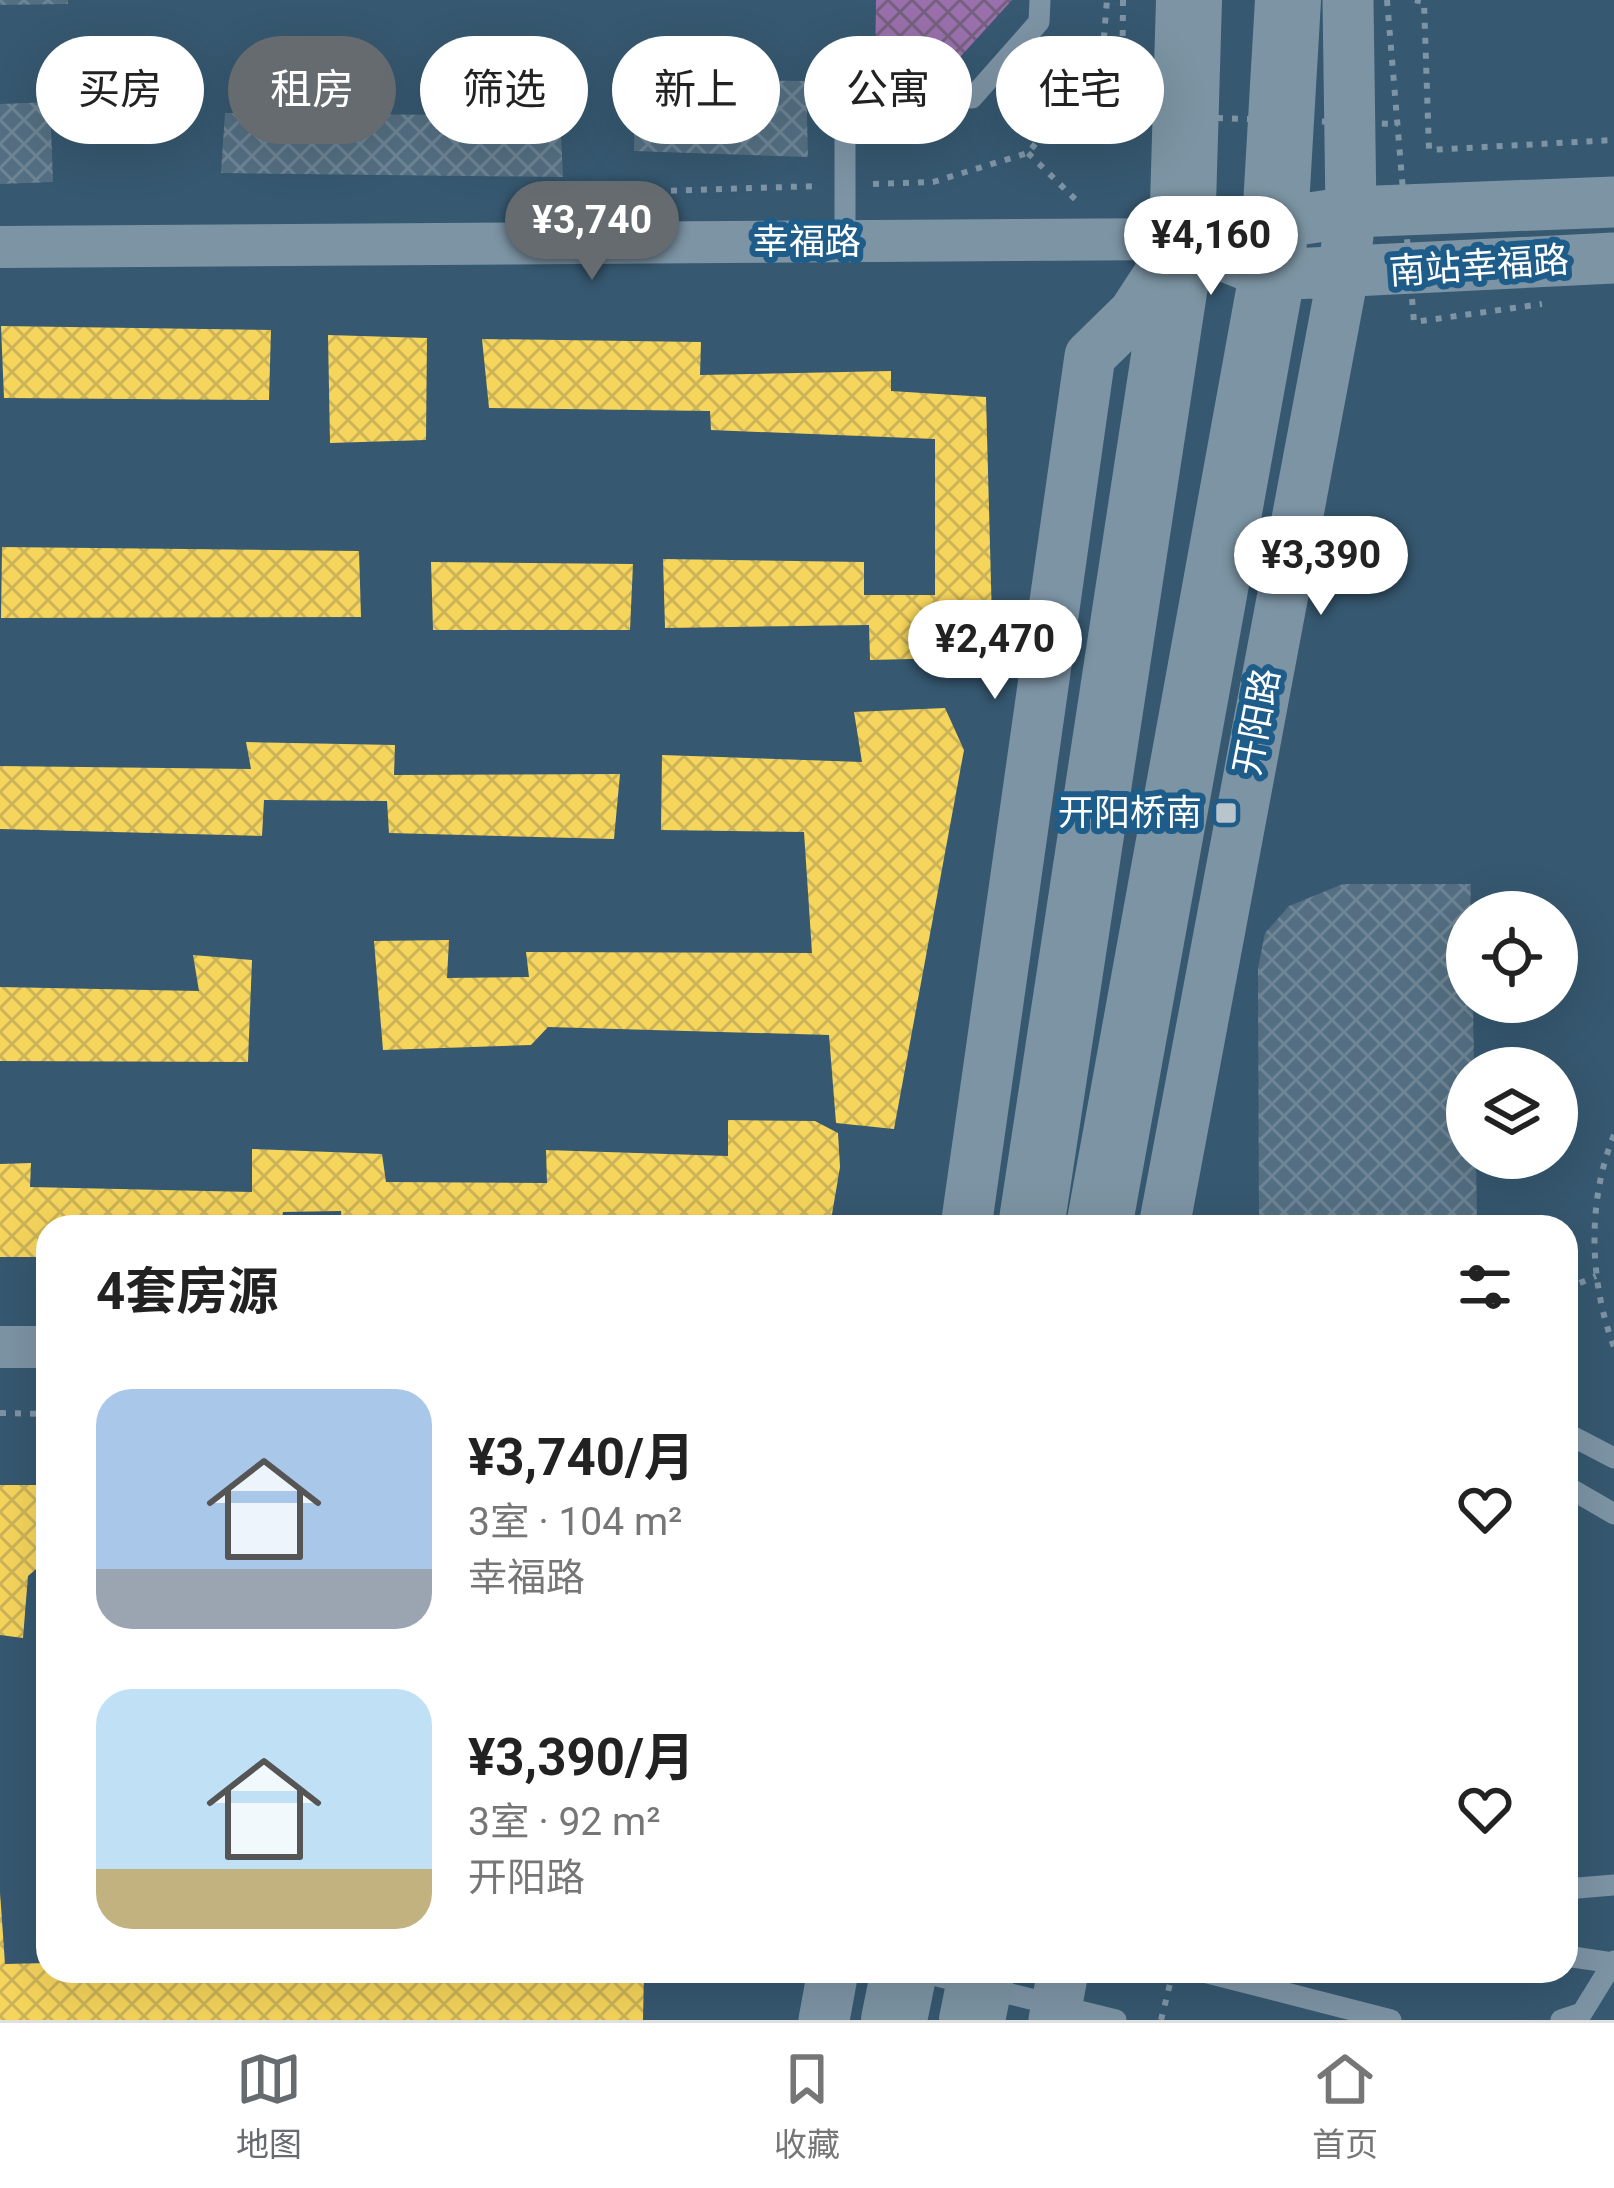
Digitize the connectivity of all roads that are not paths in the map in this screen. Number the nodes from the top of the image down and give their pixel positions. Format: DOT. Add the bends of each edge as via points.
graph roads {
  1 [pos="1040,0"];
  2 [pos="1190,0"];
  3 [pos="1288,0"];
  4 [pos="1348,0"];
  5 [pos="1614,202"];
  6 [pos="1351,212"];
  7 [pos="1182,239"];
  8 [pos="845,242"];
  9 [pos="0,247"];
  10 [pos="1276,248"];
  11 [pos="1614,258"];
  12 [pos="1342,275"];
  13 [pos="969,1215"];
  14 [pos="1033,1215"];
  15 [pos="1101,1215"];
  16 [pos="1166,1215"];
  17 [pos="0,1347"];
  18 [pos="36,1347"];
  19 [pos="1578,1439"];
  20 [pos="1614,1458"];
  21 [pos="1578,1493"];
  22 [pos="1614,1514"];
  23 [pos="1614,1885"];
  24 [pos="1578,1888"];
  25 [pos="1578,1958"];
  26 [pos="1614,1962"];
  27 [pos="831,1983"];
  28 [pos="902,1983"];
  29 [pos="1248,1983"];
  30 [pos="963,1987"];
  31 [pos="1058,1999"];
  32 [pos="824,2020"];
  33 [pos="894,2020"];
  34 [pos="1116,2020"];
  35 [pos="1391,2020"];
  36 [pos="1561,2020"];
  1 -- 8 [label="lane" via="1039,22 972,98 845,92"];
  2 -- 7 [label="main road"];
  3 -- 10 [label="main road, 开阳路"];
  4 -- 6 [label="street, 开阳路"];
  5 -- 6 [label="street, 南站幸福路"];
  6 -- 10 [label="street, 南站幸福路"];
  6 -- 12 [label="street, 开阳路"];
  7 -- 8 [label="street, 幸福路"];
  7 -- 10 [label="street"];
  7 -- 13 [label="street" via="1134,314 1090,356"];
  7 -- 14 [label="main road"];
  8 -- 9 [label="street, 幸福路"];
  10 -- 12 [label="street, 南站幸福路"];
  10 -- 15 [label="main road, 开阳路"];
  11 -- 12 [label="street, 南站幸福路"];
  12 -- 16 [label="street, 开阳路"];
  17 -- 18 [label="street"];
  19 -- 20 [label="lane"];
  21 -- 22 [label="lane"];
  23 -- 24 [label="lane"];
  25 -- 26 [label="lane, bridge"];
  26 -- 36 [label="lane" via="1582,2013"];
  27 -- 32 [label="street"];
  28 -- 33 [label="main road"];
  29 -- 35 [label="lane"];
  30 -- 31 [label="lane"];
  31 -- 34 [label="lane"];
}
